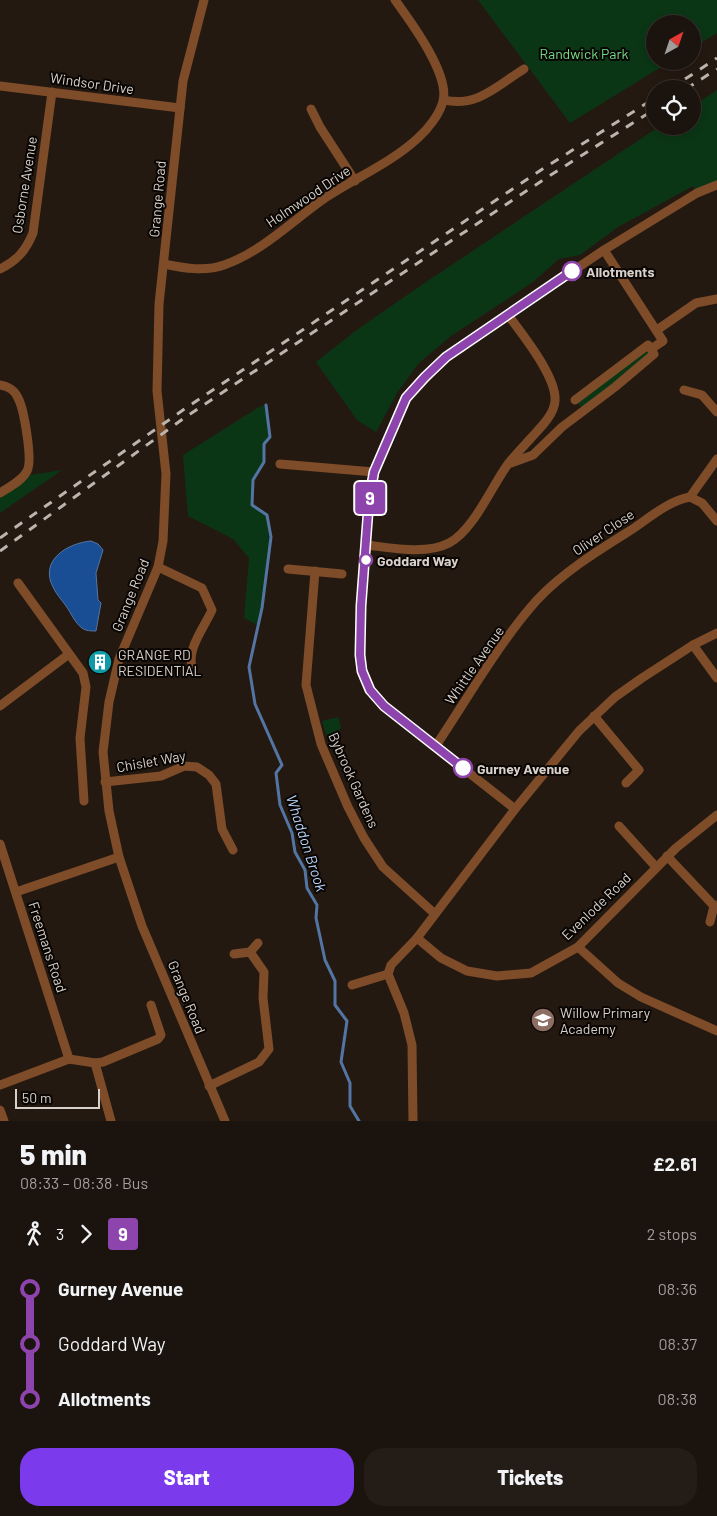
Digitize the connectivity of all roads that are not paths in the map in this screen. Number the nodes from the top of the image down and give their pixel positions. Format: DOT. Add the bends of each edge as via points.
graph roads {
  1 [pos="204,0"];
  2 [pos="395,0"];
  3 [pos="524,68"];
  4 [pos="0,86"];
  5 [pos="52,92"];
  6 [pos="444,100"];
  7 [pos="180,108"];
  8 [pos="311,109"];
  9 [pos="355,181"];
  10 [pos="717,185"];
  11 [pos="604,250"];
  12 [pos="164,264"];
  13 [pos="0,269"];
  14 [pos="717,299"];
  15 [pos="508,315"];
  16 [pos="657,330"];
  17 [pos="651,349"];
  18 [pos="0,385"];
  19 [pos="684,390"];
  20 [pos="575,400"];
  21 [pos="717,412"];
  22 [pos="717,460"];
  23 [pos="280,464"];
  24 [pos="508,464"];
  25 [pos="374,472"];
  26 [pos="0,493"];
  27 [pos="690,497"];
  28 [pos="717,521"];
  29 [pos="367,545"];
  30 [pos="158,567"];
  31 [pos="288,569"];
  32 [pos="315,571"];
  33 [pos="342,574"];
  34 [pos="18,583"];
  35 [pos="537,600"];
  36 [pos="717,633"];
  37 [pos="693,645"];
  38 [pos="69,654"];
  39 [pos="193,672"];
  40 [pos="717,678"];
  41 [pos="0,706"];
  42 [pos="594,716"];
  43 [pos="434,747"];
  44 [pos="105,782"];
  45 [pos="626,783"];
  46 [pos="84,801"];
  47 [pos="516,809"];
  48 [pos="717,815"];
  49 [pos="623,827"];
  50 [pos="0,844"];
  51 [pos="233,850"];
  52 [pos="667,856"];
  53 [pos="119,858"];
  54 [pos="657,866"];
  55 [pos="16,892"];
  56 [pos="715,905"];
  57 [pos="435,914"];
  58 [pos="710,922"];
  59 [pos="417,938"];
  60 [pos="258,943"];
  61 [pos="578,947"];
  62 [pos="250,952"];
  63 [pos="234,954"];
  64 [pos="388,974"];
  65 [pos="352,985"];
  66 [pos="151,1005"];
  67 [pos="717,1031"];
  68 [pos="69,1059"];
  69 [pos="95,1063"];
  70 [pos="0,1085"];
  71 [pos="208,1086"];
  72 [pos="0,1110"];
  73 [pos="4,1121"];
  74 [pos="111,1121"];
  75 [pos="224,1121"];
  76 [pos="413,1121"];
  1 -- 7 [label="street, Grange Road" via="188,59"];
  2 -- 6 [label="street" via="436,64"];
  3 -- 6 [label="street" via="473,101 455,103"];
  4 -- 5 [label="street, Windsor Drive"];
  5 -- 7 [label="street, Windsor Drive"];
  5 -- 13 [label="street, Osborne Avenue" via="33,233 28,246 18,257"];
  6 -- 9 [label="street, Holmwood Drive" via="418,138"];
  7 -- 12 [label="street, Grange Road"];
  8 -- 9 [label="street"];
  9 -- 12 [label="street, Holmwood Drive" via="224,266 203,269"];
  10 -- 11 [label="street" via="697,192"];
  11 -- 15 [label="street"];
  11 -- 16 [label="street"];
  12 -- 30 [label="street, Grange Road" via="159,304 158,391 166,474 165,517"];
  14 -- 16 [label="street" via="696,303"];
  15 -- 24 [label="street" via="548,374 555,400 551,413"];
  15 -- 25 [label="street" via="446,357 406,398"];
  16 -- 17 [label="street" via="664,340"];
  17 -- 20 [label="street" via="648,345"];
  17 -- 24 [label="street" via="654,354 562,427 533,455"];
  18 -- 26 [label="street" via="9,387 19,400 30,459 24,477"];
  19 -- 21 [label="street" via="702,395"];
  22 -- 27 [label="street"];
  23 -- 25 [label="street"];
  24 -- 29 [label="street" via="470,525 449,543 430,549"];
  25 -- 29 [label="street"];
  27 -- 28 [label="street" via="702,503"];
  27 -- 35 [label="street, Oliver Close" via="678,499 627,532 570,571"];
  29 -- 43 [label="street" via="361,616 362,671 376,697"];
  30 -- 39 [label="street" via="202,588 212,610 184,662"];
  30 -- 44 [label="street, Grange Road" via="117,668 104,731"];
  31 -- 32 [label="street"];
  32 -- 33 [label="street"];
  32 -- 57 [label="street, Bybrook Gardens" via="306,685 320,744 348,807 383,867"];
  34 -- 38 [label="street"];
  35 -- 43 [label="street, Whittle Avenue"];
  36 -- 37 [label="street"];
  37 -- 40 [label="street"];
  37 -- 42 [label="street"];
  38 -- 41 [label="street"];
  38 -- 46 [label="street" via="83,673 86,687 80,738"];
  42 -- 45 [label="street" via="639,770"];
  42 -- 47 [label="street" via="565,746"];
  43 -- 47 [label="street"];
  44 -- 51 [label="street, Chislet Way" via="161,776 184,766 197,767 216,784 222,829"];
  44 -- 53 [label="street, Grange Road"];
  47 -- 57 [label="street"];
  48 -- 52 [label="street, Evenlode Road"];
  49 -- 54 [label="street"];
  50 -- 55 [label="street, Freemans Road"];
  52 -- 54 [label="street, Evenlode Road"];
  52 -- 56 [label="street"];
  53 -- 55 [label="street"];
  53 -- 71 [label="street, Grange Road" via="142,926"];
  54 -- 61 [label="street, Evenlode Road"];
  55 -- 68 [label="street, Freemans Road"];
  56 -- 58 [label="street"];
  57 -- 59 [label="street"];
  59 -- 61 [label="street, Evenlode Road" via="441,958 466,970 497,976 531,973"];
  59 -- 64 [label="street" via="391,965"];
  60 -- 62 [label="street"];
  61 -- 67 [label="street" via="618,983 641,997"];
  62 -- 63 [label="street"];
  62 -- 71 [label="street" via="264,972 269,1049 259,1062"];
  64 -- 65 [label="street"];
  64 -- 76 [label="street" via="404,1013 412,1045"];
  66 -- 69 [label="street" via="160,1028 160,1038"];
  68 -- 69 [label="street"];
  68 -- 70 [label="street"];
  69 -- 74 [label="street"];
  71 -- 75 [label="street, Grange Road"];
  72 -- 73 [label="street"];
}
